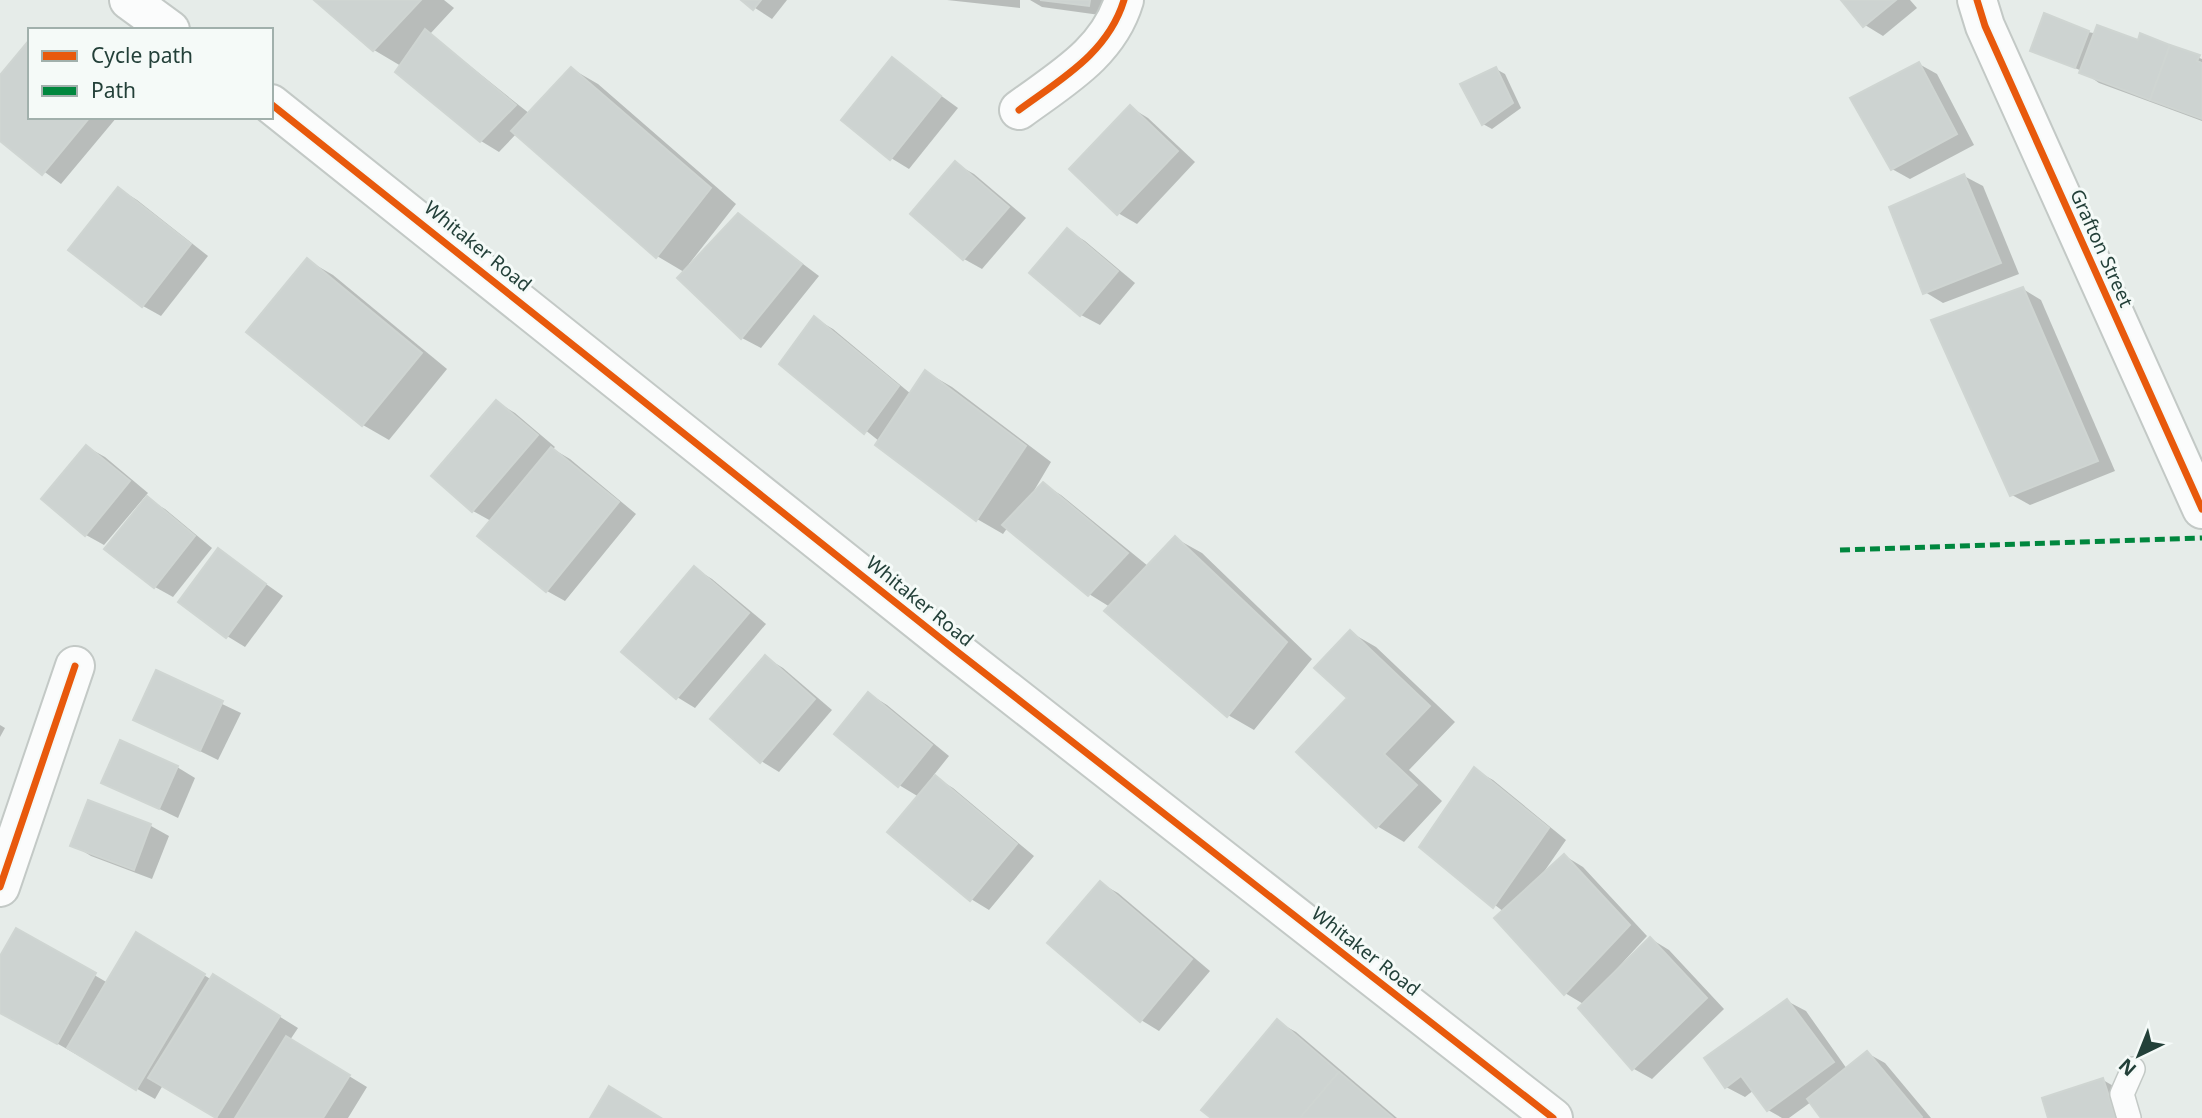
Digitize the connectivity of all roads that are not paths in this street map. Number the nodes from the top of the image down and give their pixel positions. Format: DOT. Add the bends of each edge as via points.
graph roads {
  1 [pos="129,0"];
  2 [pos="1124,0"];
  3 [pos="1977,0"];
  4 [pos="167,28"];
  5 [pos="273,106"];
  6 [pos="1020,110"];
  7 [pos="2202,509"];
  8 [pos="75,666"];
  9 [pos="0,887"];
  10 [pos="2133,1069"];
  11 [pos="1553,1118"];
  12 [pos="2129,1118"];
  1 -- 4 [label="street"];
  2 -- 6 [label="street" via="1116,22 1095,51"];
  3 -- 7 [label="street, Grafton Street"];
  5 -- 11 [label="street, Whitaker Road" via="955,650"];
  8 -- 9 [label="street"];
  10 -- 12 [label="lane" via="2122,1094"];
}
